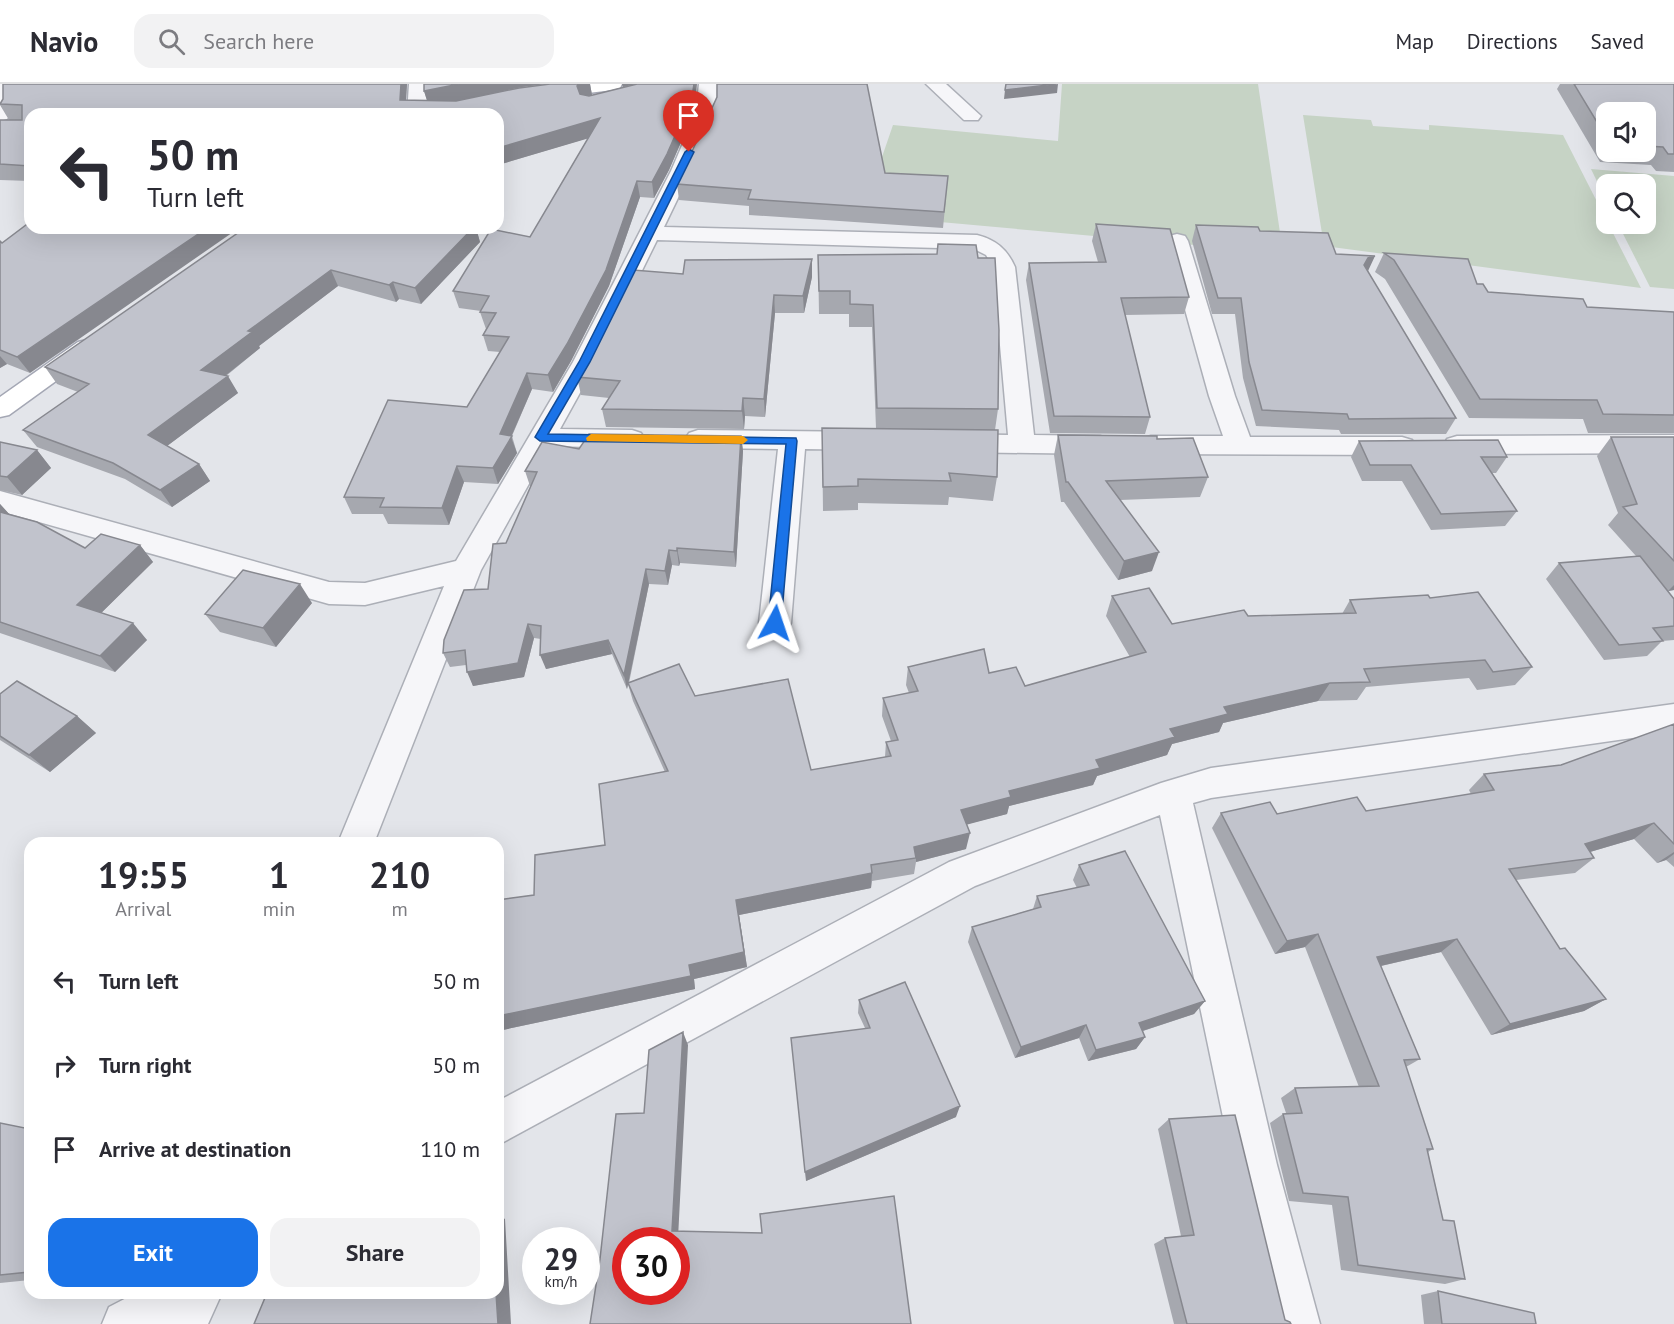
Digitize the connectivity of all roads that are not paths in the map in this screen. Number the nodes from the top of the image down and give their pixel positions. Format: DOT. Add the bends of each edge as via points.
graph roads {
  1 [pos="3,84"];
  2 [pos="418,84"];
  3 [pos="614,84"];
  4 [pos="708,84"];
  5 [pos="935,84"];
  6 [pos="533,94"];
  7 [pos="630,95"];
  8 [pos="417,108"];
  9 [pos="563,108"];
  10 [pos="971,116"];
  11 [pos="3,123"];
  12 [pos="650,233"];
  13 [pos="1177,242"];
  14 [pos="105,335"];
  15 [pos="0,408"];
  16 [pos="540,437"];
  17 [pos="792,441"];
  18 [pos="895,442"];
  19 [pos="930,442"];
  20 [pos="1022,444"];
  21 [pos="1674,444"];
  22 [pos="1240,446"];
  23 [pos="0,501"];
  24 [pos="466,570"];
  25 [pos="775,623"];
  26 [pos="1674,718"];
  27 [pos="1173,794"];
  28 [pos="358,837"];
  29 [pos="504,1121"];
  30 [pos="173,1299"];
  31 [pos="196,1299"];
  32 [pos="126,1324"];
  33 [pos="182,1324"];
  34 [pos="1296,1324"];
  1 -- 11 [label="street"];
  2 -- 8 [label="street"];
  3 -- 6 [label="main road"];
  4 -- 12 [label="street" via="706,114"];
  5 -- 10 [label="street"];
  7 -- 9 [label="main road"];
  12 -- 16 [label="street" via="585,362"];
  12 -- 20 [label="street" via="977,242 991,247 1004,267"];
  13 -- 22 [label="street"];
  14 -- 15 [label="main road"];
  16 -- 17 [label="street"];
  16 -- 24 [label="street"];
  17 -- 18 [label="street"];
  17 -- 25 [label="street"];
  19 -- 20 [label="street"];
  20 -- 22 [label="street"];
  21 -- 22 [label="street" via="1463,435 1429,445"];
  23 -- 24 [label="street" via="329,593 365,594"];
  24 -- 28 [label="street"];
  26 -- 27 [label="street" via="1211,783"];
  27 -- 29 [label="street" via="962,874"];
  27 -- 34 [label="street" via="1255,1165"];
  30 -- 32 [label="street"];
  31 -- 33 [label="street"];
}
